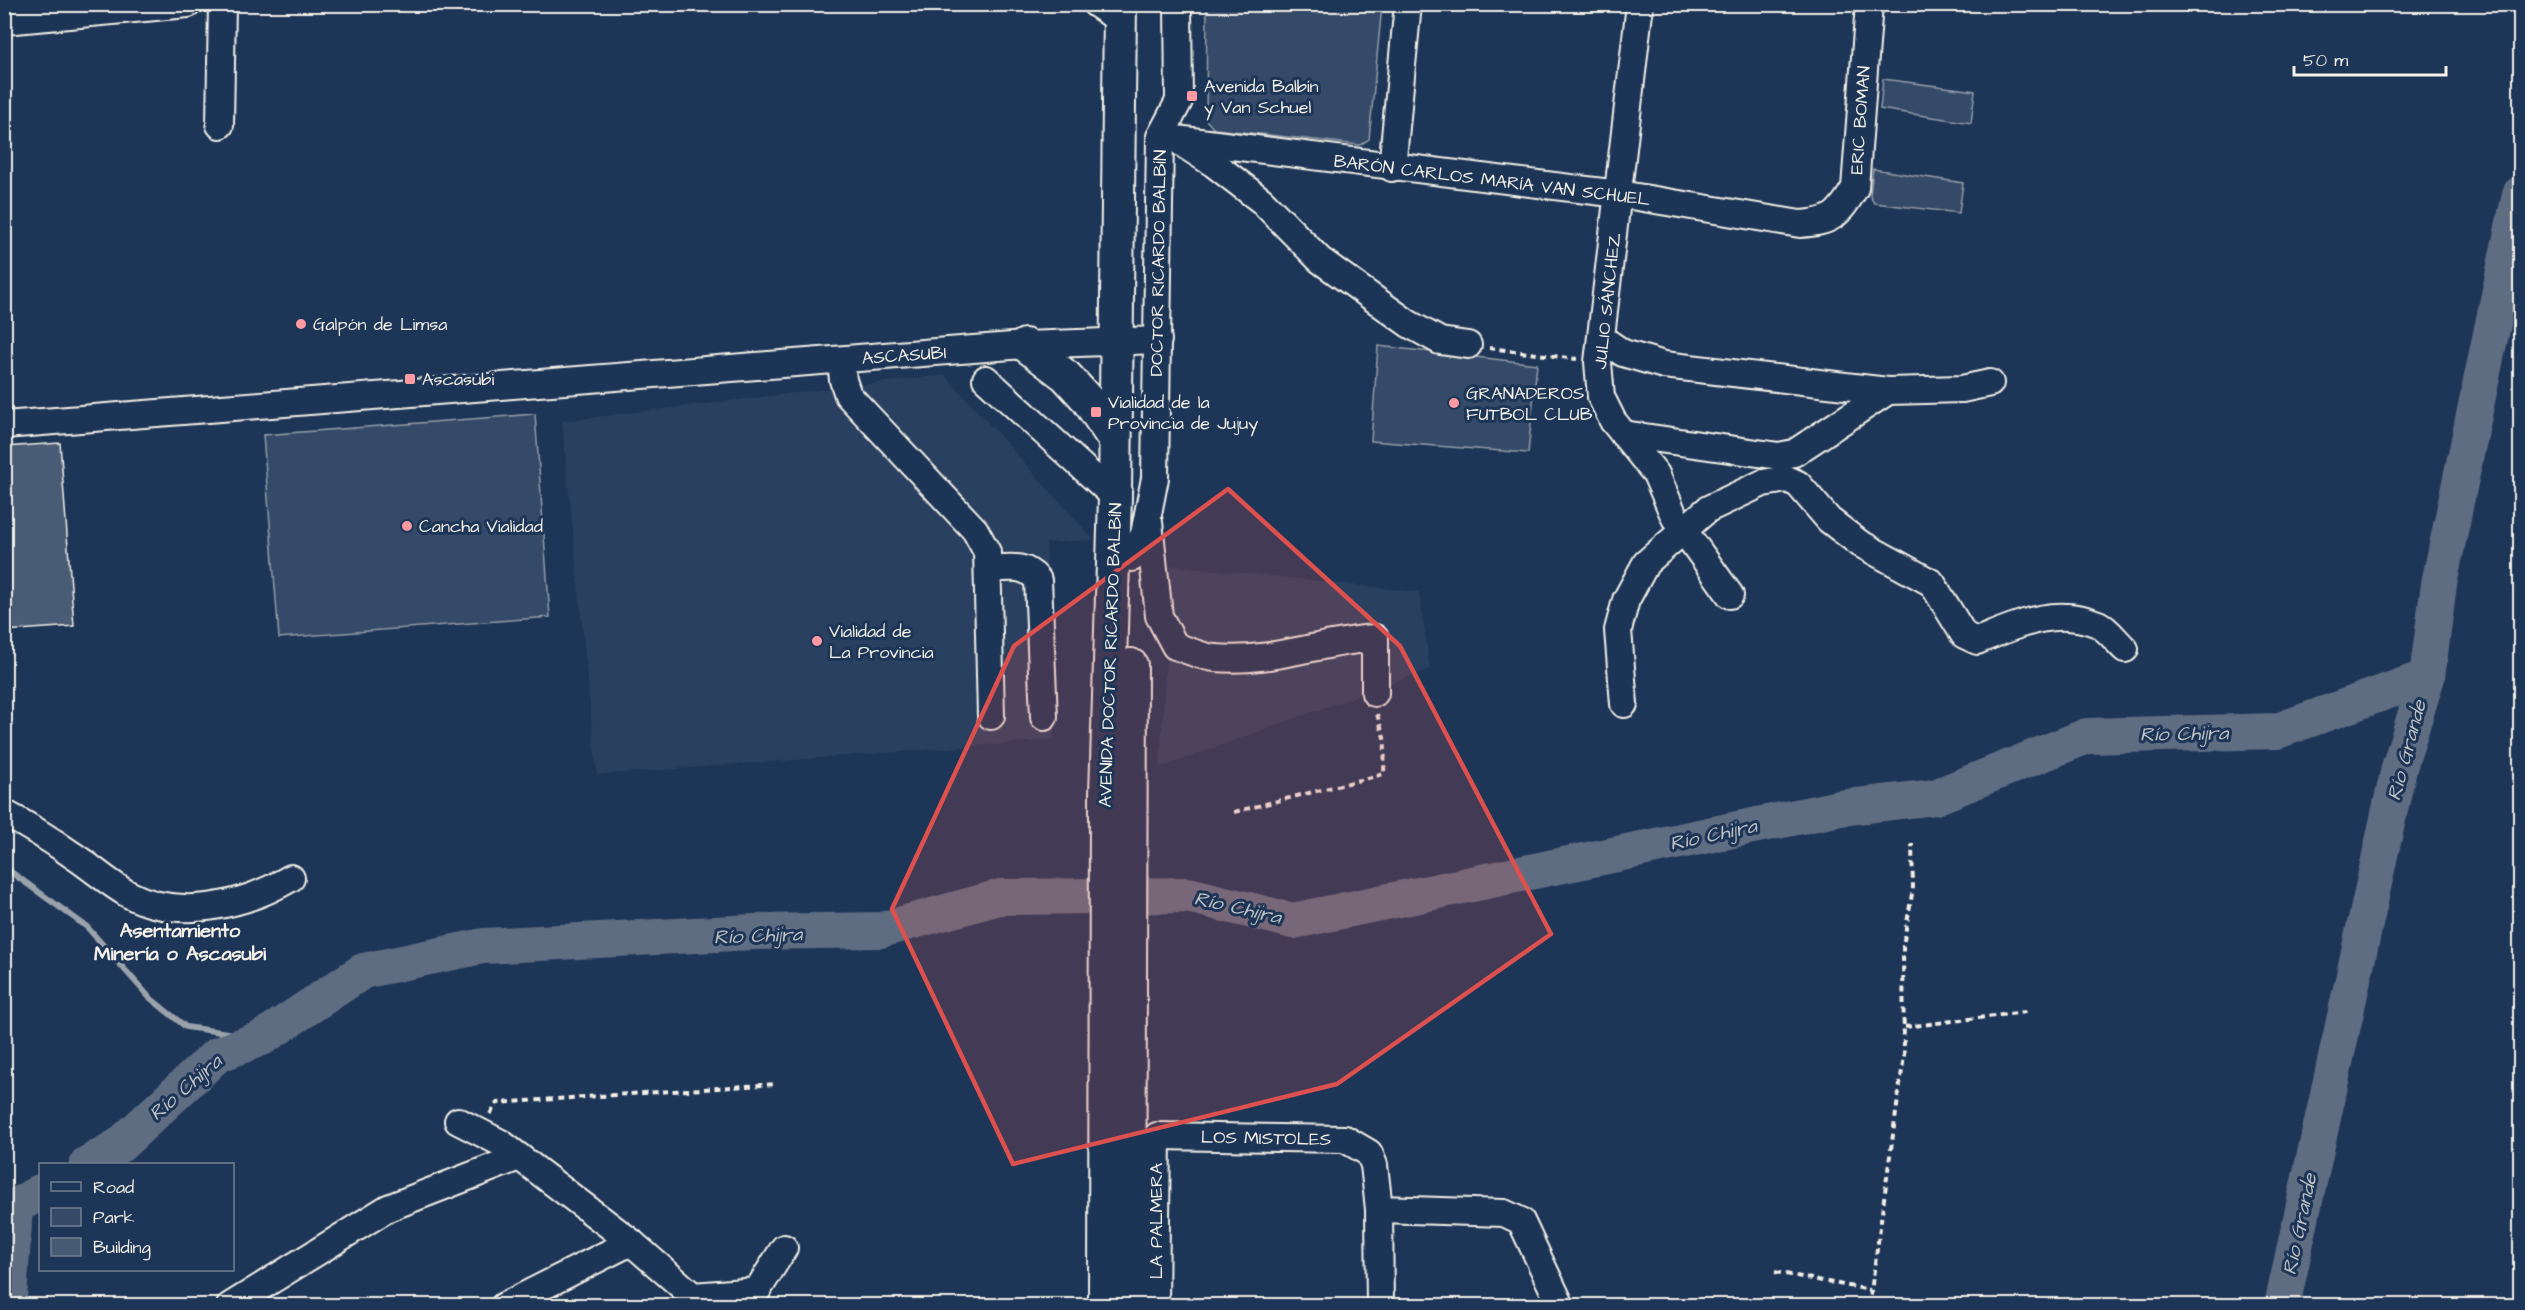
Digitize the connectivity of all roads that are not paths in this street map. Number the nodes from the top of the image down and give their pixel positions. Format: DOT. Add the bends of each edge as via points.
graph roads {
  1 [pos="188,4"];
  2 [pos="222,4"];
  3 [pos="1178,4"];
  4 [pos="1408,4"];
  5 [pos="1640,4"];
  6 [pos="1869,4"];
  7 [pos="1118,8"];
  8 [pos="4,21"];
  9 [pos="220,125"];
  10 [pos="1168,139"];
  11 [pos="1392,168"];
  12 [pos="1619,195"];
  13 [pos="1824,223"];
  14 [pos="1136,340"];
  15 [pos="1025,345"];
  16 [pos="1468,345"];
  17 [pos="1600,350"];
  18 [pos="841,360"];
  19 [pos="986,379"];
  20 [pos="1990,383"];
  21 [pos="1888,391"];
  22 [pos="4,424"];
  23 [pos="1623,434"];
  24 [pos="1114,439"];
  25 [pos="1783,468"];
  26 [pos="1115,497"];
  27 [pos="1148,516"];
  28 [pos="1683,531"];
  29 [pos="1132,558"];
  30 [pos="988,569"];
  31 [pos="1730,596"];
  32 [pos="2125,649"];
  33 [pos="1375,693"];
  34 [pos="1624,704"];
  35 [pos="991,716"];
  36 [pos="1044,717"];
  37 [pos="1118,794"];
  38 [pos="4,813"];
  39 [pos="291,878"];
  40 [pos="468,1126"];
  41 [pos="1131,1133"];
  42 [pos="519,1157"];
  43 [pos="1379,1209"];
  44 [pos="631,1242"];
  45 [pos="784,1248"];
  46 [pos="693,1301"];
  47 [pos="230,1305"];
  48 [pos="504,1305"];
  49 [pos="1105,1305"];
  50 [pos="1129,1305"];
  51 [pos="1155,1305"];
  52 [pos="1380,1305"];
  53 [pos="1561,1305"];
  1 -- 8 [label="street"];
  2 -- 9 [label="street"];
  3 -- 10 [label="street, DOCTOR RICARDO BALBÍN" via="1179,101"];
  4 -- 11 [label="street"];
  5 -- 12 [label="street, JULIO SÁNCHEZ"];
  6 -- 13 [label="street, ERIC BOMAN" via="1855,188 1841,211"];
  7 -- 14 [label="main road, AVENIDA DOCTOR RICARDO BALBÍN"];
  10 -- 11 [label="street, BARÓN CARLOS MARÍA VAN SCHUEL"];
  10 -- 14 [label="street, DOCTOR RICARDO BALBÍN"];
  10 -- 16 [label="street" via="1214,164 1262,201 1320,260 1409,324 1440,341"];
  11 -- 12 [label="street, BARÓN CARLOS MARÍA VAN SCHUEL"];
  12 -- 13 [label="street, BARÓN CARLOS MARÍA VAN SCHUEL" via="1800,224"];
  12 -- 17 [label="street, JULIO SÁNCHEZ"];
  14 -- 15 [label="street, ASCASUBI"];
  14 -- 24 [label="main road, AVENIDA DOCTOR RICARDO BALBÍN"];
  14 -- 27 [label="street, DOCTOR RICARDO BALBÍN" via="1155,478"];
  14 -- 29 [label="main road, AVENIDA DOCTOR RICARDO BALBÍN"];
  15 -- 18 [label="street, ASCASUBI"];
  15 -- 24 [label="main road" via="1066,376"];
  17 -- 21 [label="street" via="1664,365"];
  17 -- 23 [label="street, JULIO SÁNCHEZ" via="1601,397"];
  18 -- 22 [label="street, ASCASUBI"];
  18 -- 30 [label="street" via="848,395 975,530 987,552"];
  19 -- 26 [label="street"];
  20 -- 21 [label="street" via="1962,389"];
  21 -- 25 [label="street" via="1794,453"];
  23 -- 25 [label="street"];
  23 -- 28 [label="street, JULIO SÁNCHEZ" via="1656,474"];
  24 -- 26 [label="main road, AVENIDA DOCTOR RICARDO BALBÍN"];
  25 -- 28 [label="street" via="1763,483 1708,509"];
  25 -- 32 [label="street" via="1829,520 1859,543 1932,583 1964,634 1971,638 1977,641 2025,622 2063,615 2100,625"];
  26 -- 37 [label="main road, AVENIDA DOCTOR RICARDO BALBÍN"];
  27 -- 29 [label="street, DOCTOR RICARDO BALBÍN"];
  27 -- 33 [label="street" via="1159,616 1175,646 1213,658 1271,658 1342,640 1376,638"];
  28 -- 31 [label="street, JULIO SÁNCHEZ"];
  28 -- 34 [label="street" via="1646,563 1626,600 1618,630"];
  29 -- 37 [label="main road, AVENIDA DOCTOR RICARDO BALBÍN"];
  30 -- 35 [label="street"];
  30 -- 36 [label="street" via="1020,567 1030,570 1038,580"];
  37 -- 41 [label="main road, AVENIDA DOCTOR RICARDO BALBÍN"];
  38 -- 39 [label="street" via="129,894 180,910 236,902"];
  40 -- 42 [label="street"];
  41 -- 43 [label="street, LOS MISTOLES" via="1345,1139 1369,1153"];
  41 -- 49 [label="main road, AVENIDA DOCTOR RICARDO BALBÍN"];
  41 -- 50 [label="main road, AVENIDA DOCTOR RICARDO BALBÍN"];
  41 -- 51 [label="street, LA PALMERA"];
  42 -- 44 [label="street"];
  42 -- 47 [label="street" via="388,1208"];
  43 -- 52 [label="street, LOS MISTOLES"];
  43 -- 53 [label="street" via="1504,1213 1521,1221"];
  44 -- 46 [label="street"];
  44 -- 48 [label="street"];
  45 -- 46 [label="street" via="757,1291"];
}
